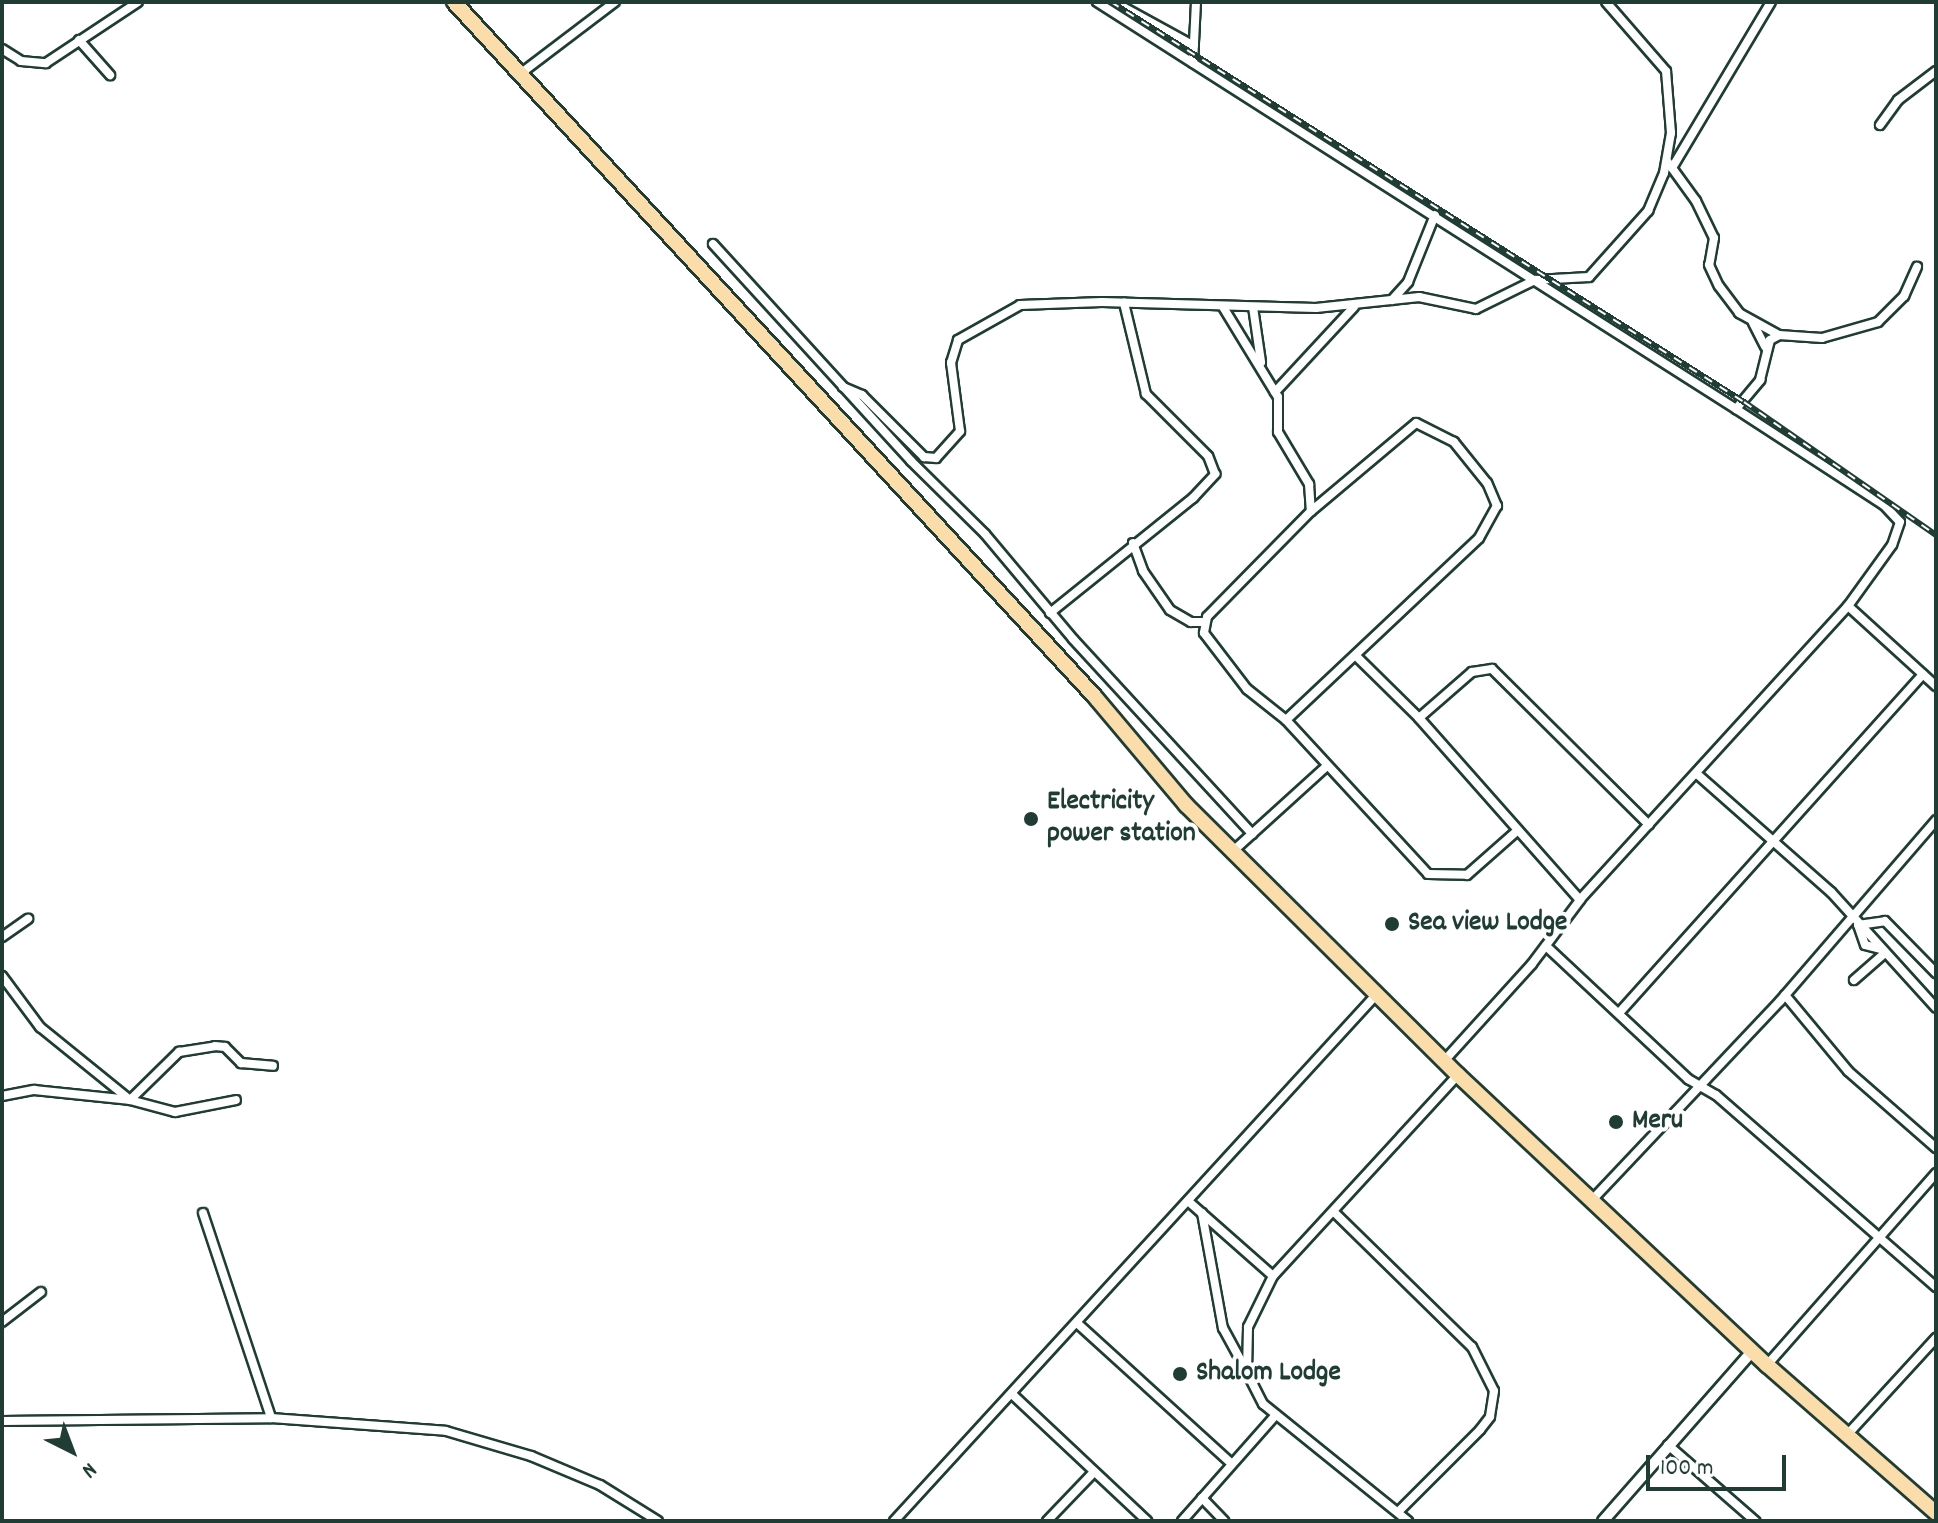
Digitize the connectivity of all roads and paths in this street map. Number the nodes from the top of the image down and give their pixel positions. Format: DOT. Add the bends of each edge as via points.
graph roads {
  1 [pos="138,2"];
  2 [pos="454,2"];
  3 [pos="615,2"];
  4 [pos="1097,2"];
  5 [pos="1114,2"];
  6 [pos="1196,2"];
  7 [pos="1606,2"];
  8 [pos="1771,2"];
  9 [pos="79,40"];
  10 [pos="1194,46"];
  11 [pos="2,49"];
  12 [pos="1193,63"];
  13 [pos="1936,71"];
  14 [pos="520,74"];
  15 [pos="110,75"];
  16 [pos="1880,125"];
  17 [pos="1669,165"];
  18 [pos="1435,215"];
  19 [pos="713,244"];
  20 [pos="1917,267"];
  21 [pos="1535,280"];
  22 [pos="1391,301"];
  23 [pos="1124,303"];
  24 [pos="1355,306"];
  25 [pos="1223,307"];
  26 [pos="1253,307"];
  27 [pos="1753,322"];
  28 [pos="1779,335"];
  29 [pos="1765,347"];
  30 [pos="1261,363"];
  31 [pos="843,387"];
  32 [pos="1275,392"];
  33 [pos="1736,409"];
  34 [pos="1311,511"];
  35 [pos="1133,543"];
  36 [pos="1848,606"];
  37 [pos="1050,613"];
  38 [pos="1204,622"];
  39 [pos="1356,656"];
  40 [pos="1923,674"];
  41 [pos="1936,686"];
  42 [pos="1419,718"];
  43 [pos="1286,720"];
  44 [pos="1327,766"];
  45 [pos="1697,774"];
  46 [pos="1936,820"];
  47 [pos="1649,825"];
  48 [pos="1518,830"];
  49 [pos="1252,834"];
  50 [pos="1774,841"];
  51 [pos="1232,852"];
  52 [pos="1580,900"];
  53 [pos="28,919"];
  54 [pos="1855,921"];
  55 [pos="2,937"];
  56 [pos="1546,946"];
  57 [pos="1883,951"];
  58 [pos="1936,973"];
  59 [pos="2,976"];
  60 [pos="1854,980"];
  61 [pos="1376,995"];
  62 [pos="1785,995"];
  63 [pos="1936,1008"];
  64 [pos="1619,1013"];
  65 [pos="1444,1061"];
  66 [pos="273,1066"];
  67 [pos="1458,1075"];
  68 [pos="1699,1087"];
  69 [pos="2,1096"];
  70 [pos="130,1100"];
  71 [pos="236,1100"];
  72 [pos="1936,1148"];
  73 [pos="1936,1173"];
  74 [pos="1188,1201"];
  75 [pos="1591,1201"];
  76 [pos="1334,1212"];
  77 [pos="203,1213"];
  78 [pos="1202,1213"];
  79 [pos="1877,1239"];
  80 [pos="1273,1276"];
  81 [pos="1936,1287"];
  82 [pos="41,1292"];
  83 [pos="2,1322"];
  84 [pos="1077,1323"];
  85 [pos="1936,1338"];
  86 [pos="1753,1350"];
  87 [pos="1767,1365"];
  88 [pos="1247,1372"];
  89 [pos="1013,1395"];
  90 [pos="1274,1417"];
  91 [pos="271,1418"];
  92 [pos="2,1421"];
  93 [pos="1847,1435"];
  94 [pos="1668,1445"];
  95 [pos="1231,1463"];
  96 [pos="1093,1473"];
  97 [pos="1202,1498"];
  98 [pos="1398,1512"];
  99 [pos="1936,1513"];
  100 [pos="1606,1520"];
  101 [pos="658,1521"];
  102 [pos="894,1521"];
  103 [pos="1047,1521"];
  104 [pos="1147,1521"];
  105 [pos="1182,1521"];
  106 [pos="1224,1521"];
  107 [pos="1408,1521"];
  108 [pos="1755,1521"];
  1 -- 9 [label="street"];
  2 -- 14 [label="highway"];
  3 -- 14 [label="street"];
  4 -- 12 [label="street"];
  5 -- 10 [label="street"];
  6 -- 10 [label="street"];
  7 -- 17 [label="street" via="1666,71"];
  8 -- 17 [label="street"];
  9 -- 11 [label="street" via="41,64 21,61"];
  9 -- 15 [label="street"];
  10 -- 12 [label="street"];
  12 -- 18 [label="street"];
  13 -- 16 [label="street" via="1898,100"];
  14 -- 51 [label="highway"];
  17 -- 21 [label="street" via="1648,211 1597,272 1585,279"];
  17 -- 27 [label="street" via="1714,238 1709,265 1713,277 1732,306"];
  18 -- 21 [label="street"];
  18 -- 22 [label="street" via="1408,282"];
  19 -- 31 [label="street"];
  20 -- 28 [label="street" via="1904,296 1878,322 1822,338"];
  21 -- 22 [label="street" via="1476,309 1419,297"];
  21 -- 33 [label="street"];
  22 -- 24 [label="street"];
  23 -- 25 [label="street"];
  23 -- 31 [label="street" via="1020,305 962,335 951,363 960,431 936,458 924,457 862,395"];
  23 -- 35 [label="street" via="1146,394 1216,470 1193,498"];
  24 -- 26 [label="street"];
  24 -- 32 [label="street"];
  25 -- 26 [label="street"];
  25 -- 30 [label="street"];
  26 -- 30 [label="street"];
  27 -- 28 [label="street"];
  27 -- 29 [label="street"];
  28 -- 29 [label="street"];
  29 -- 33 [label="street" via="1760,380"];
  30 -- 32 [label="street"];
  31 -- 37 [label="street" via="985,534"];
  32 -- 34 [label="street" via="1278,432 1309,484"];
  33 -- 36 [label="street" via="1884,505 1900,522 1892,545"];
  34 -- 38 [label="street"];
  34 -- 39 [label="street" via="1416,423 1454,442 1494,498 1496,513 1486,529"];
  35 -- 37 [label="street"];
  35 -- 38 [label="street" via="1143,571 1170,610 1191,622"];
  36 -- 40 [label="street"];
  36 -- 45 [label="street"];
  37 -- 49 [label="street"];
  38 -- 43 [label="street" via="1208,640 1247,689"];
  39 -- 42 [label="street"];
  39 -- 43 [label="street"];
  40 -- 41 [label="street"];
  40 -- 50 [label="street"];
  42 -- 47 [label="street" via="1472,672 1492,669"];
  42 -- 48 [label="street"];
  43 -- 44 [label="street"];
  44 -- 48 [label="street" via="1418,866 1435,876 1467,875"];
  44 -- 49 [label="street"];
  45 -- 47 [label="street"];
  45 -- 50 [label="street"];
  46 -- 54 [label="street"];
  47 -- 52 [label="street"];
  48 -- 52 [label="street"];
  49 -- 51 [label="street"];
  50 -- 54 [label="street"];
  50 -- 64 [label="street"];
  51 -- 61 [label="highway"];
  52 -- 56 [label="street"];
  53 -- 55 [label="street"];
  54 -- 57 [label="street"];
  54 -- 58 [label="street" via="1885,921"];
  54 -- 62 [label="street"];
  56 -- 64 [label="street"];
  56 -- 65 [label="street"];
  57 -- 60 [label="street"];
  57 -- 63 [label="street"];
  59 -- 70 [label="street" via="33,1021"];
  61 -- 65 [label="highway"];
  61 -- 74 [label="street"];
  62 -- 68 [label="street"];
  62 -- 72 [label="street" via="1848,1071"];
  64 -- 68 [label="street"];
  65 -- 67 [label="highway"];
  66 -- 70 [label="street" via="241,1063 222,1045 179,1052"];
  67 -- 75 [label="highway"];
  67 -- 76 [label="street"];
  68 -- 75 [label="street"];
  68 -- 79 [label="street" via="1716,1095"];
  69 -- 70 [label="street" via="34,1090"];
  70 -- 71 [label="street" via="175,1112"];
  73 -- 79 [label="street"];
  74 -- 78 [label="street"];
  74 -- 84 [label="street"];
  75 -- 86 [label="highway"];
  76 -- 80 [label="street"];
  76 -- 98 [label="street" via="1472,1347 1494,1391 1490,1417 1480,1430"];
  77 -- 91 [label="street"];
  78 -- 80 [label="street"];
  78 -- 88 [label="street" via="1223,1328"];
  79 -- 81 [label="street"];
  79 -- 87 [label="street"];
  80 -- 88 [label="street" via="1252,1310"];
  82 -- 83 [label="street"];
  84 -- 89 [label="street"];
  84 -- 95 [label="street"];
  85 -- 93 [label="street"];
  86 -- 87 [label="highway"];
  86 -- 94 [label="street"];
  87 -- 93 [label="highway"];
  88 -- 90 [label="street" via="1253,1391"];
  89 -- 96 [label="street"];
  89 -- 102 [label="street"];
  90 -- 95 [label="street"];
  90 -- 98 [label="street"];
  91 -- 92 [label="street"];
  91 -- 101 [label="street" via="419,1428 486,1441 600,1485"];
  93 -- 99 [label="highway"];
  94 -- 100 [label="street"];
  94 -- 108 [label="street"];
  95 -- 97 [label="street"];
  96 -- 103 [label="street"];
  96 -- 104 [label="street"];
  97 -- 105 [label="street"];
  97 -- 106 [label="street"];
  98 -- 107 [label="street"];
}
